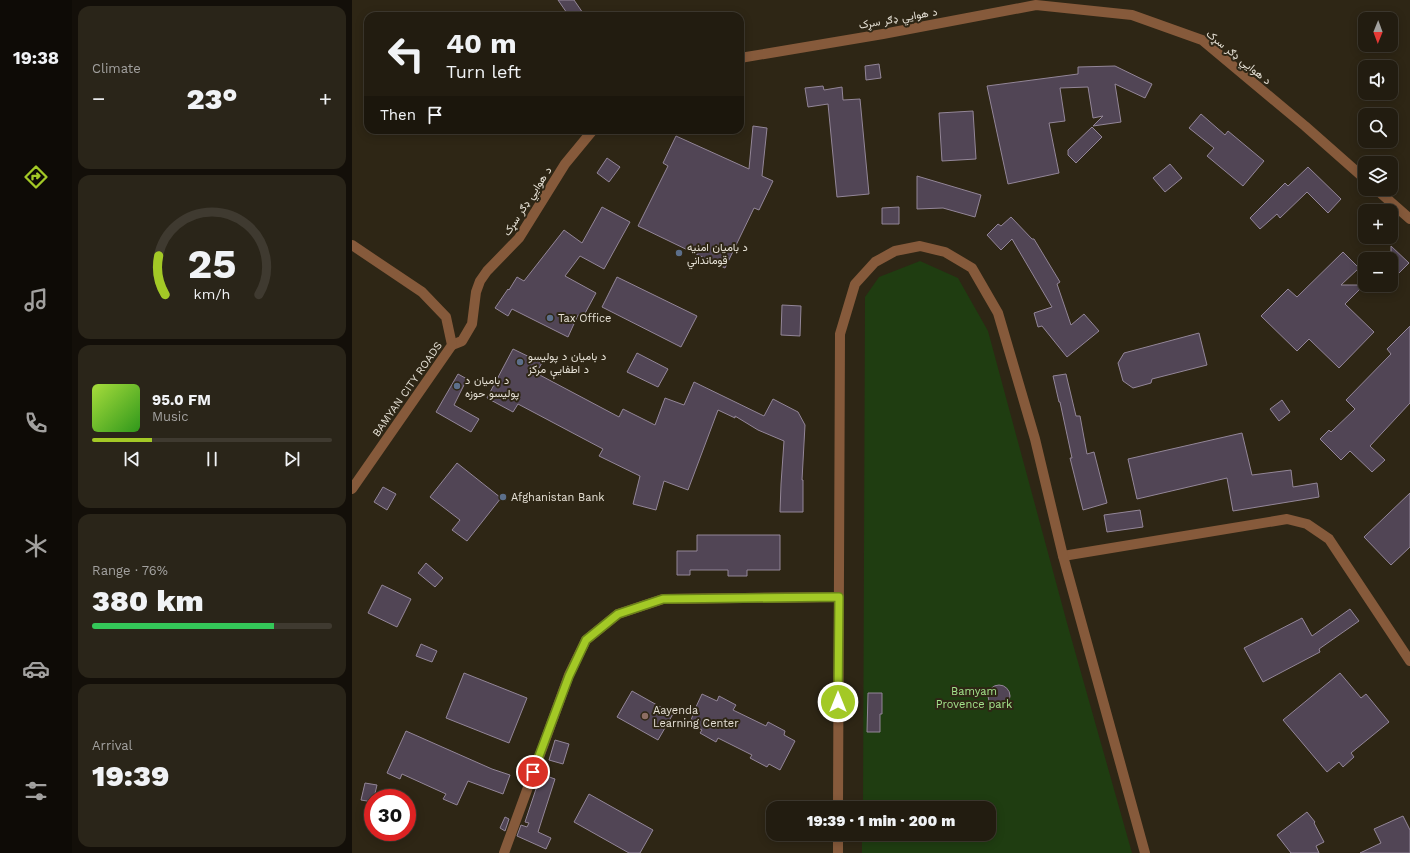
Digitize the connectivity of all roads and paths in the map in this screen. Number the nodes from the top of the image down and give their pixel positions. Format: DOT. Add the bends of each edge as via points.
graph roads {
  1 [pos="744,57"];
  2 [pos="590,134"];
  3 [pos="1358,173"];
  4 [pos="1384,196"];
  5 [pos="1410,220"];
  6 [pos="352,245"];
  7 [pos="452,345"];
  8 [pos="352,489"];
  9 [pos="1063,556"];
  10 [pos="839,597"];
  11 [pos="1410,661"];
  12 [pos="838,801"];
  13 [pos="838,841"];
  14 [pos="504,853"];
  15 [pos="838,853"];
  16 [pos="1145,853"];
  1 -- 3 [label="street, د هوايي ډګر سړک" via="1036,5 1132,15 1202,40"];
  2 -- 7 [label="street, د هوايي ډګر سړک" via="565,164 519,238 480,281 472,324 462,340"];
  4 -- 5 [label="street"];
  6 -- 7 [label="street, BAMYAN CITY ROADS" via="422,292 446,317"];
  7 -- 8 [label="street, BAMYAN CITY ROADS"];
  9 -- 10 [label="street" via="1035,439 998,313 972,268 945,252 920,246 896,251 870,267 855,284 840,334"];
  9 -- 11 [label="street" via="1287,519 1307,524 1329,539"];
  9 -- 16 [label="street"];
  10 -- 12 [label="street"];
  10 -- 14 [label="street" via="663,599 618,614 586,640 569,676"];
  13 -- 15 [label="street"];
}
